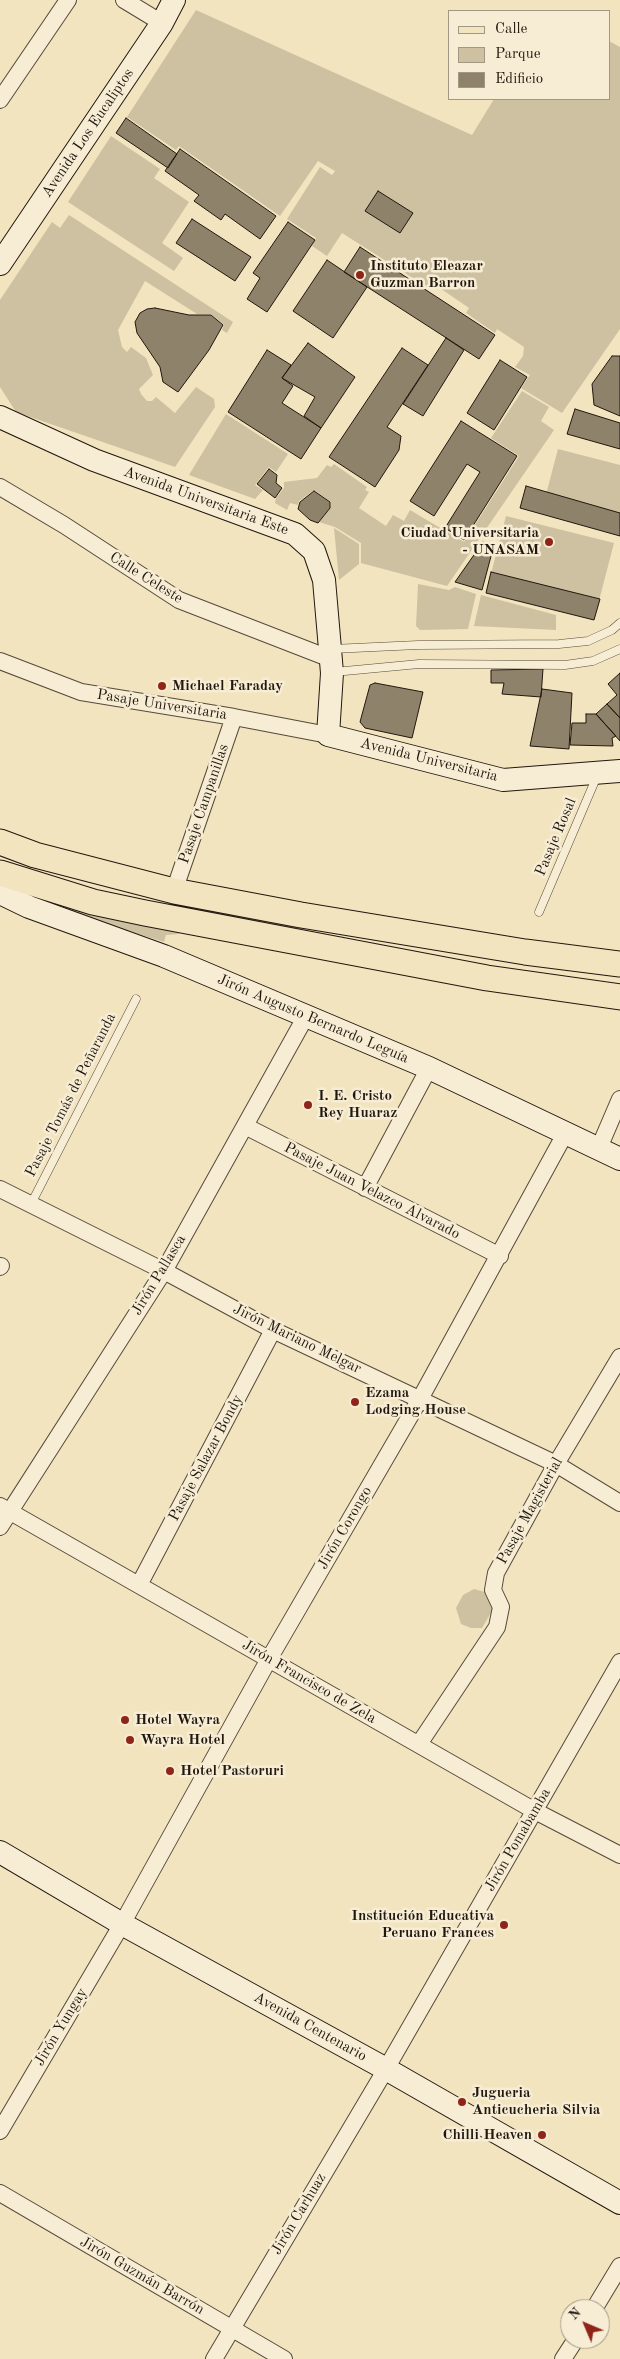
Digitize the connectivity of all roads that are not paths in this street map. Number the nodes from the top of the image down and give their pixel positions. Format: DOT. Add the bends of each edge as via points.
graph roads {
  1 [pos="68,0"];
  2 [pos="124,0"];
  3 [pos="174,0"];
  4 [pos="162,23"];
  5 [pos="0,100"];
  6 [pos="0,264"];
  7 [pos="3,418"];
  8 [pos="0,487"];
  9 [pos="620,623"];
  10 [pos="620,649"];
  11 [pos="331,660"];
  12 [pos="0,661"];
  13 [pos="234,717"];
  14 [pos="328,735"];
  15 [pos="609,772"];
  16 [pos="0,842"];
  17 [pos="0,873"];
  18 [pos="174,891"];
  19 [pos="0,893"];
  20 [pos="539,912"];
  21 [pos="620,964"];
  22 [pos="620,997"];
  23 [pos="136,999"];
  24 [pos="306,1016"];
  25 [pos="429,1068"];
  26 [pos="620,1099"];
  27 [pos="244,1126"];
  28 [pos="566,1132"];
  29 [pos="599,1148"];
  30 [pos="620,1159"];
  31 [pos="365,1188"];
  32 [pos="0,1189"];
  33 [pos="31,1204"];
  34 [pos="500,1256"];
  35 [pos="164,1271"];
  36 [pos="273,1330"];
  37 [pos="620,1357"];
  38 [pos="420,1399"];
  39 [pos="556,1464"];
  40 [pos="620,1503"];
  41 [pos="5,1508"];
  42 [pos="0,1527"];
  43 [pos="139,1585"];
  44 [pos="268,1659"];
  45 [pos="620,1662"];
  46 [pos="419,1744"];
  47 [pos="535,1811"];
  48 [pos="0,1852"];
  49 [pos="620,1855"];
  50 [pos="122,1924"];
  51 [pos="386,2069"];
  52 [pos="0,2131"];
  53 [pos="0,2193"];
  54 [pos="620,2203"];
  55 [pos="620,2266"];
  56 [pos="600,2299"];
  57 [pos="232,2328"];
  58 [pos="214,2359"];
  59 [pos="284,2359"];
  1 -- 5 [label="street"];
  2 -- 4 [label="street"];
  3 -- 4 [label="main road, Avenida Los Eucaliptos"];
  4 -- 6 [label="main road, Avenida Los Eucaliptos"];
  7 -- 11 [label="main road, Avenida Universitaria Este" via="94,460 295,534 314,552 324,580"];
  8 -- 11 [label="street, Calle Celeste" via="178,600"];
  9 -- 11 [label="lane" via="588,640 559,644 418,645"];
  10 -- 11 [label="lane" via="593,661 565,665"];
  11 -- 14 [label="main road, Avenida Universitaria Este"];
  12 -- 13 [label="street, Pasaje Universitaria" via="81,692"];
  13 -- 14 [label="street, Pasaje Universitaria"];
  13 -- 18 [label="street, Pasaje Campanillas"];
  14 -- 15 [label="main road, Avenida Universitaria" via="503,780"];
  15 -- 20 [label="lane, Pasaje Rosal"];
  16 -- 18 [label="main road" via="35,855"];
  17 -- 22 [label="main road" via="93,902 487,978"];
  18 -- 21 [label="main road" via="301,916"];
  19 -- 24 [label="main road, Jirón Augusto Bernardo Leguía"];
  23 -- 33 [label="lane, Pasaje Tomás de Peñaranda"];
  24 -- 25 [label="main road, Jirón Augusto Bernardo Leguía"];
  24 -- 27 [label="street, Jirón Pallasca"];
  25 -- 28 [label="main road, Jirón Augusto Bernardo Leguía"];
  25 -- 31 [label="street"];
  26 -- 29 [label="street"];
  27 -- 31 [label="street, Pasaje Juan Velazco Alvarado"];
  27 -- 35 [label="street, Jirón Pallasca"];
  28 -- 29 [label="main road, Jirón Augusto Bernardo Leguía"];
  28 -- 34 [label="street, Jirón Corongo"];
  29 -- 30 [label="main road, Jirón Augusto Bernardo Leguía"];
  31 -- 34 [label="street, Pasaje Juan Velazco Alvarado"];
  32 -- 33 [label="street, Jirón Mariano Melgar"];
  33 -- 35 [label="street, Jirón Mariano Melgar"];
  34 -- 38 [label="street, Jirón Corongo"];
  35 -- 36 [label="street, Jirón Mariano Melgar"];
  35 -- 41 [label="street, Jirón Pallasca"];
  36 -- 38 [label="street, Jirón Mariano Melgar"];
  36 -- 43 [label="street, Pasaje Salazar Bondy"];
  37 -- 39 [label="street, Pasaje Magisterial"];
  38 -- 39 [label="street, Jirón Mariano Melgar"];
  38 -- 44 [label="street, Jirón Corongo"];
  39 -- 40 [label="street, Jirón Mariano Melgar"];
  39 -- 46 [label="street, Pasaje Magisterial" via="496,1573 493,1590 502,1607 497,1627"];
  41 -- 42 [label="street, Jirón Pallasca"];
  41 -- 43 [label="street, Jirón Francisco de Zela"];
  43 -- 44 [label="street, Jirón Francisco de Zela"];
  44 -- 46 [label="street, Jirón Francisco de Zela"];
  44 -- 50 [label="street, Jirón Corongo"];
  45 -- 47 [label="street, Jirón Pomabamba"];
  46 -- 47 [label="street, Jirón Francisco de Zela"];
  47 -- 49 [label="street, Jirón Francisco de Zela"];
  47 -- 51 [label="street, Jirón Pomabamba"];
  48 -- 50 [label="main road, Avenida Centenario"];
  50 -- 51 [label="main road, Avenida Centenario"];
  50 -- 52 [label="street, Jirón Yungay"];
  51 -- 54 [label="main road, Avenida Centenario"];
  51 -- 57 [label="street, Jirón Carhuaz"];
  53 -- 57 [label="street, Jirón Guzmán Barrón"];
  55 -- 56 [label="street"];
  57 -- 58 [label="street, Jirón Carhuaz"];
  57 -- 59 [label="street, Jirón Guzmán Barrón"];
}
